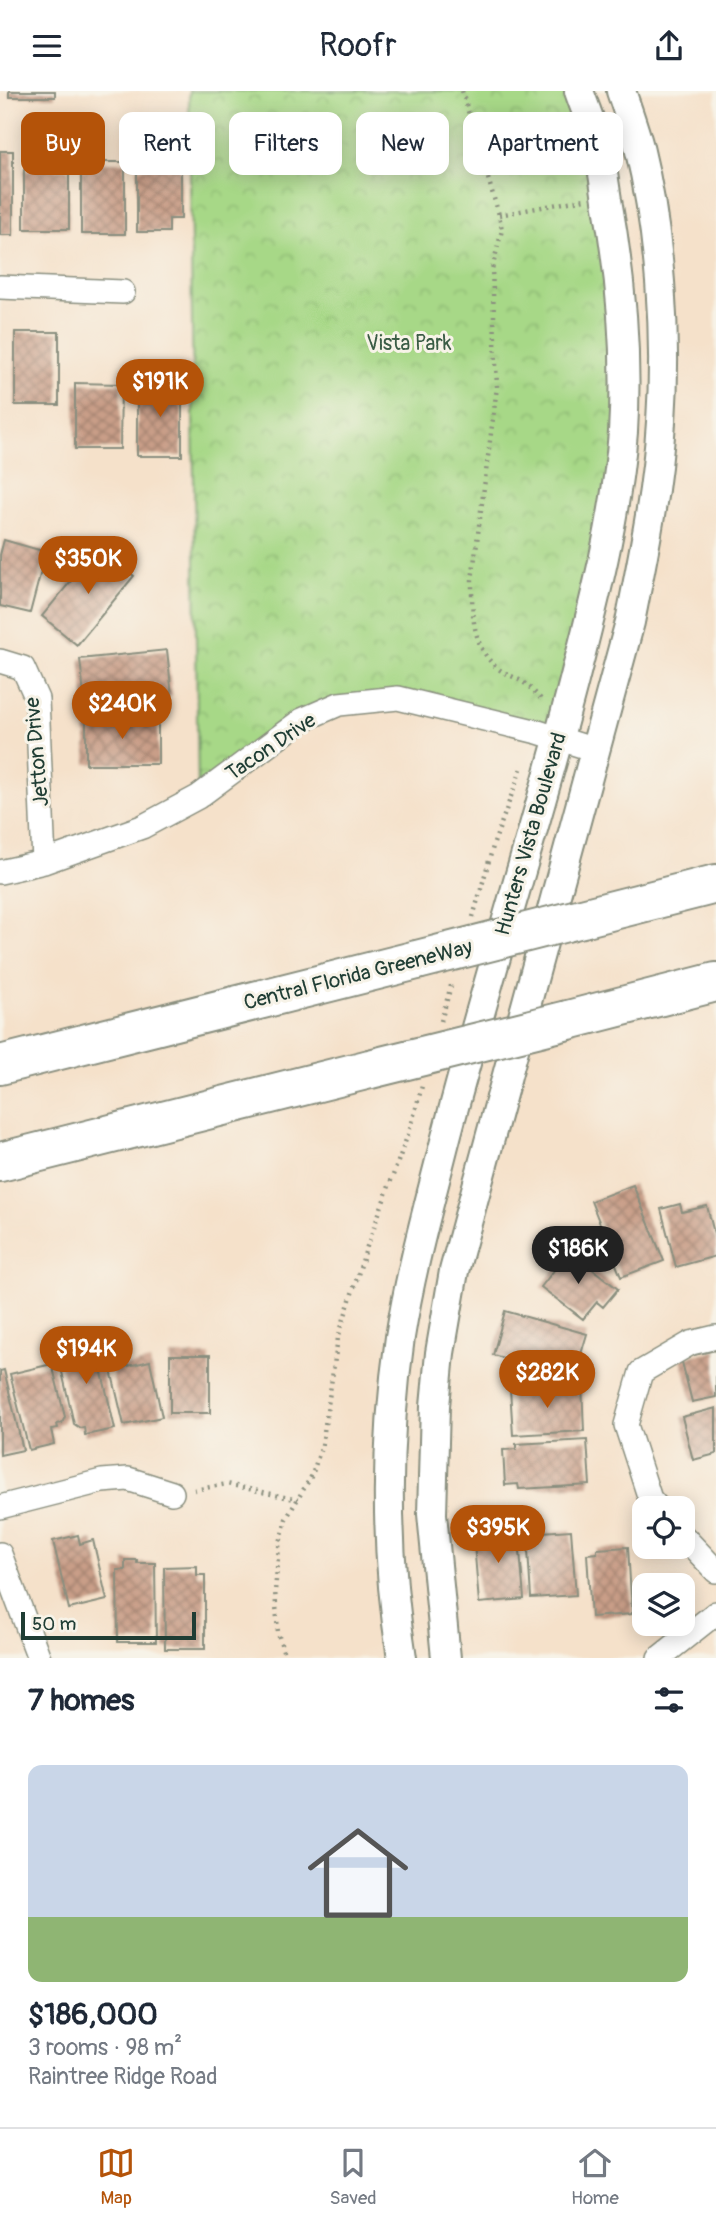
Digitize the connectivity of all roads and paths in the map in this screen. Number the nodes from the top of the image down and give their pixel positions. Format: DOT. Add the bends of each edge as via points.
graph roads {
  1 [pos="462,91"];
  2 [pos="579,91"];
  3 [pos="621,91"];
  4 [pos="596,197"];
  5 [pos="499,215"];
  6 [pos="0,287"];
  7 [pos="123,292"];
  8 [pos="0,661"];
  9 [pos="548,736"];
  10 [pos="595,750"];
  11 [pos="44,862"];
  12 [pos="0,873"];
  13 [pos="716,884"];
  14 [pos="471,922"];
  15 [pos="452,981"];
  16 [pos="716,982"];
  17 [pos="438,1032"];
  18 [pos="0,1065"];
  19 [pos="424,1079"];
  20 [pos="0,1163"];
  21 [pos="716,1337"];
  22 [pos="172,1493"];
  23 [pos="649,1496"];
  24 [pos="298,1500"];
  25 [pos="0,1507"];
  26 [pos="695,1549"];
  27 [pos="0,1554"];
  28 [pos="716,1571"];
  29 [pos="716,1613"];
  30 [pos="39,1658"];
  31 [pos="285,1658"];
  32 [pos="402,1658"];
  33 [pos="446,1658"];
  34 [pos="659,1658"];
  1 -- 5 [label="path"];
  2 -- 9 [label="street, Hunters Vista Boulevard" via="597,143 616,249 625,334 622,433 597,592"];
  3 -- 10 [label="street, Hunters Vista Boulevard" via="639,147 657,250 662,422 630,622"];
  4 -- 5 [label="path"];
  5 -- 9 [label="path" via="502,230 492,269 497,387 472,610 476,635 488,658 540,698"];
  6 -- 7 [label="street"];
  8 -- 11 [label="street, Jetton Drive" via="23,668 37,699"];
  9 -- 10 [label="street, Tacon Drive"];
  9 -- 11 [label="street, Tacon Drive" via="398,698 339,704 302,720 198,797 142,827"];
  9 -- 14 [label="path" via="511,792"];
  9 -- 32 [label="street, Hunters Vista Boulevard" via="415,1260 400,1337 389,1496 394,1607"];
  10 -- 33 [label="street, Hunters Vista Boulevard" via="454,1271 447,1312 435,1406 432,1514"];
  11 -- 12 [label="street, Tacon Drive"];
  13 -- 18 [label="highway, Central Florida GreeneWay, bridge"];
  15 -- 17 [label="path"];
  16 -- 20 [label="highway, bridge"];
  19 -- 24 [label="path" via="338,1338 321,1445"];
  21 -- 23 [label="street" via="691,1343 641,1372 626,1425"];
  22 -- 24 [label="path" via="227,1484"];
  22 -- 25 [label="street" via="128,1479 102,1481"];
  24 -- 31 [label="path" via="286,1519 275,1591"];
  26 -- 28 [label="street"];
  27 -- 30 [label="street"];
  29 -- 34 [label="street"];
}
